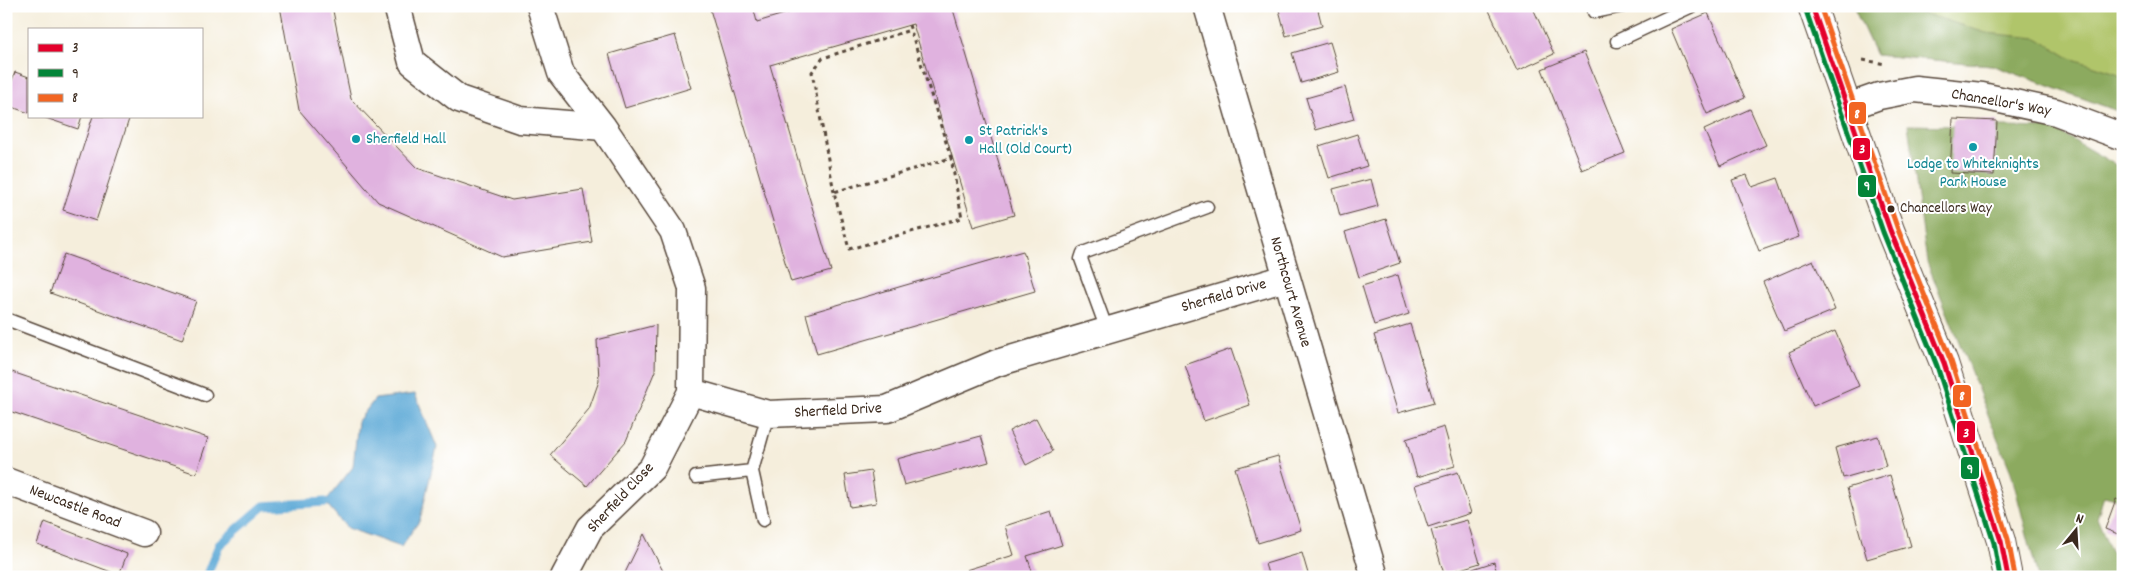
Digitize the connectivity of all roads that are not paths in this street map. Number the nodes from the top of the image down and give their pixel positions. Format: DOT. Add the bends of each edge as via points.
graph roads {
  1 [pos="397,6"];
  2 [pos="540,6"];
  3 [pos="1207,6"];
  4 [pos="1623,6"];
  5 [pos="1692,6"];
  6 [pos="1812,6"];
  7 [pos="1594,12"];
  8 [pos="1618,42"];
  9 [pos="1848,107"];
  10 [pos="603,127"];
  11 [pos="2123,137"];
  12 [pos="1207,207"];
  13 [pos="1286,278"];
  14 [pos="6,319"];
  15 [pos="1107,330"];
  16 [pos="691,392"];
  17 [pos="205,395"];
  18 [pos="768,414"];
  19 [pos="752,471"];
  20 [pos="696,477"];
  21 [pos="6,481"];
  22 [pos="763,520"];
  23 [pos="144,533"];
  24 [pos="564,577"];
  25 [pos="1375,577"];
  26 [pos="2008,577"];
  1 -- 10 [label="street" via="412,62 459,99 520,120"];
  2 -- 10 [label="street" via="561,73"];
  3 -- 13 [label="street, Northcourt Avenue"];
  4 -- 7 [label="lane"];
  5 -- 8 [label="lane"];
  6 -- 9 [label="main road"];
  9 -- 11 [label="street, Chancellor's Way" via="1879,96 1915,89 1982,96 2056,112"];
  9 -- 26 [label="main road" via="1890,230 1944,363 2001,542"];
  10 -- 16 [label="street" via="676,239 692,288"];
  12 -- 15 [label="lane" via="1083,253 1081,259"];
  13 -- 15 [label="street, Sherfield Drive"];
  13 -- 25 [label="street, Northcourt Avenue"];
  14 -- 17 [label="lane"];
  15 -- 18 [label="street, Sherfield Drive" via="996,363 887,409"];
  16 -- 18 [label="street, Sherfield Drive"];
  16 -- 24 [label="street, Sherfield Close" via="652,468 590,528"];
  18 -- 19 [label="lane"];
  19 -- 20 [label="lane"];
  19 -- 22 [label="lane"];
  21 -- 23 [label="street, Newcastle Road"];
}
